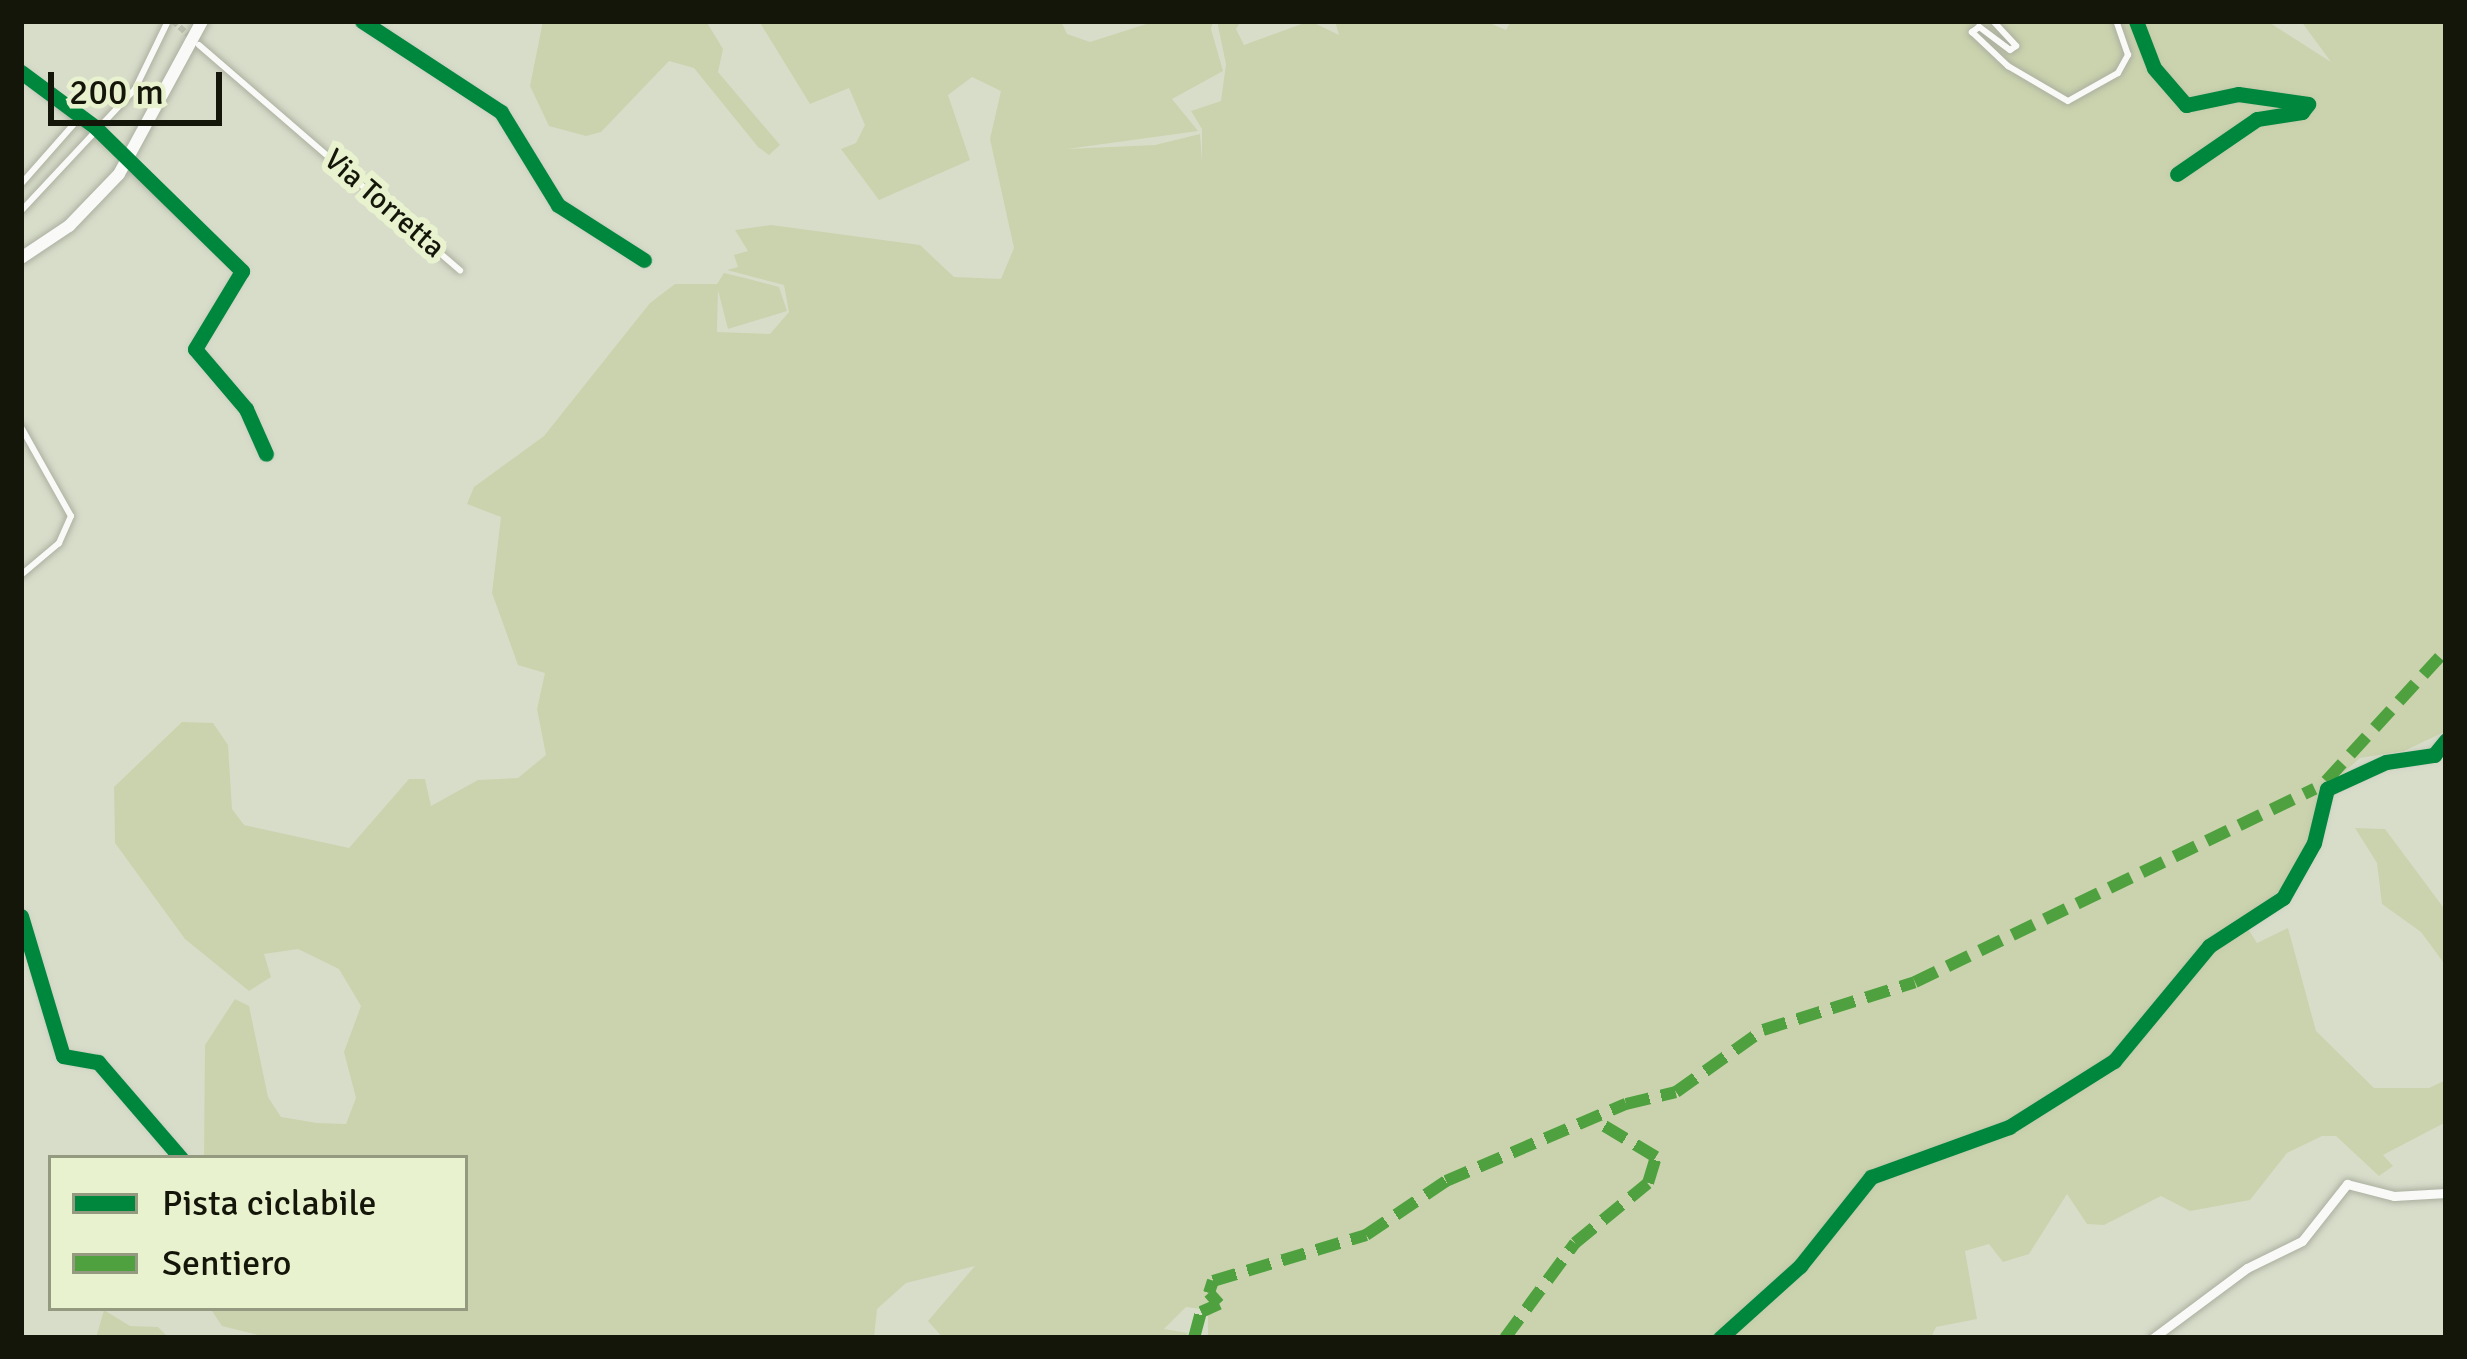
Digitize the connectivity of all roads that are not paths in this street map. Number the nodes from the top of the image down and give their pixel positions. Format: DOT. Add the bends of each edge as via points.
graph roads {
  1 [pos="168,21"];
  2 [pos="198,21"];
  3 [pos="362,21"];
  4 [pos="1993,21"];
  5 [pos="2116,21"];
  6 [pos="2136,21"];
  7 [pos="199,45"];
  8 [pos="21,72"];
  9 [pos="80,116"];
  10 [pos="95,128"];
  11 [pos="118,152"];
  12 [pos="130,167"];
  13 [pos="2177,174"];
  14 [pos="21,184"];
  15 [pos="21,211"];
  16 [pos="21,254"];
  17 [pos="644,260"];
  18 [pos="460,269"];
  19 [pos="21,427"];
  20 [pos="266,454"];
  21 [pos="21,574"];
  22 [pos="2446,740"];
  23 [pos="21,916"];
  24 [pos="178,1155"];
  25 [pos="2446,1192"];
  26 [pos="1720,1338"];
  27 [pos="2153,1338"];
  1 -- 10 [label="street" via="135,89"];
  2 -- 16 [label="highway" via="119,174 69,226"];
  3 -- 17 [label="street" via="502,112 558,205"];
  4 -- 5 [label="street" via="2016,46 1972,32 2008,66 2068,101 2118,73 2128,55"];
  6 -- 13 [label="street" via="2154,68 2186,105 2238,94 2308,104 2257,119"];
  7 -- 18 [label="street, Via Torretta"];
  8 -- 9 [label="street"];
  9 -- 10 [label="street"];
  9 -- 14 [label="street"];
  10 -- 11 [label="street"];
  10 -- 15 [label="street"];
  12 -- 20 [label="street" via="242,271 195,349 246,409"];
  19 -- 21 [label="street" via="71,516 59,543"];
  22 -- 26 [label="street" via="2434,755 2386,762 2327,789 2314,843 2283,898 2209,946 2114,1061 2009,1127 1871,1177 1800,1266"];
  23 -- 24 [label="street" via="63,1056 98,1062"];
  25 -- 27 [label="main road" via="2395,1196 2347,1184 2302,1240 2247,1268"];
}
